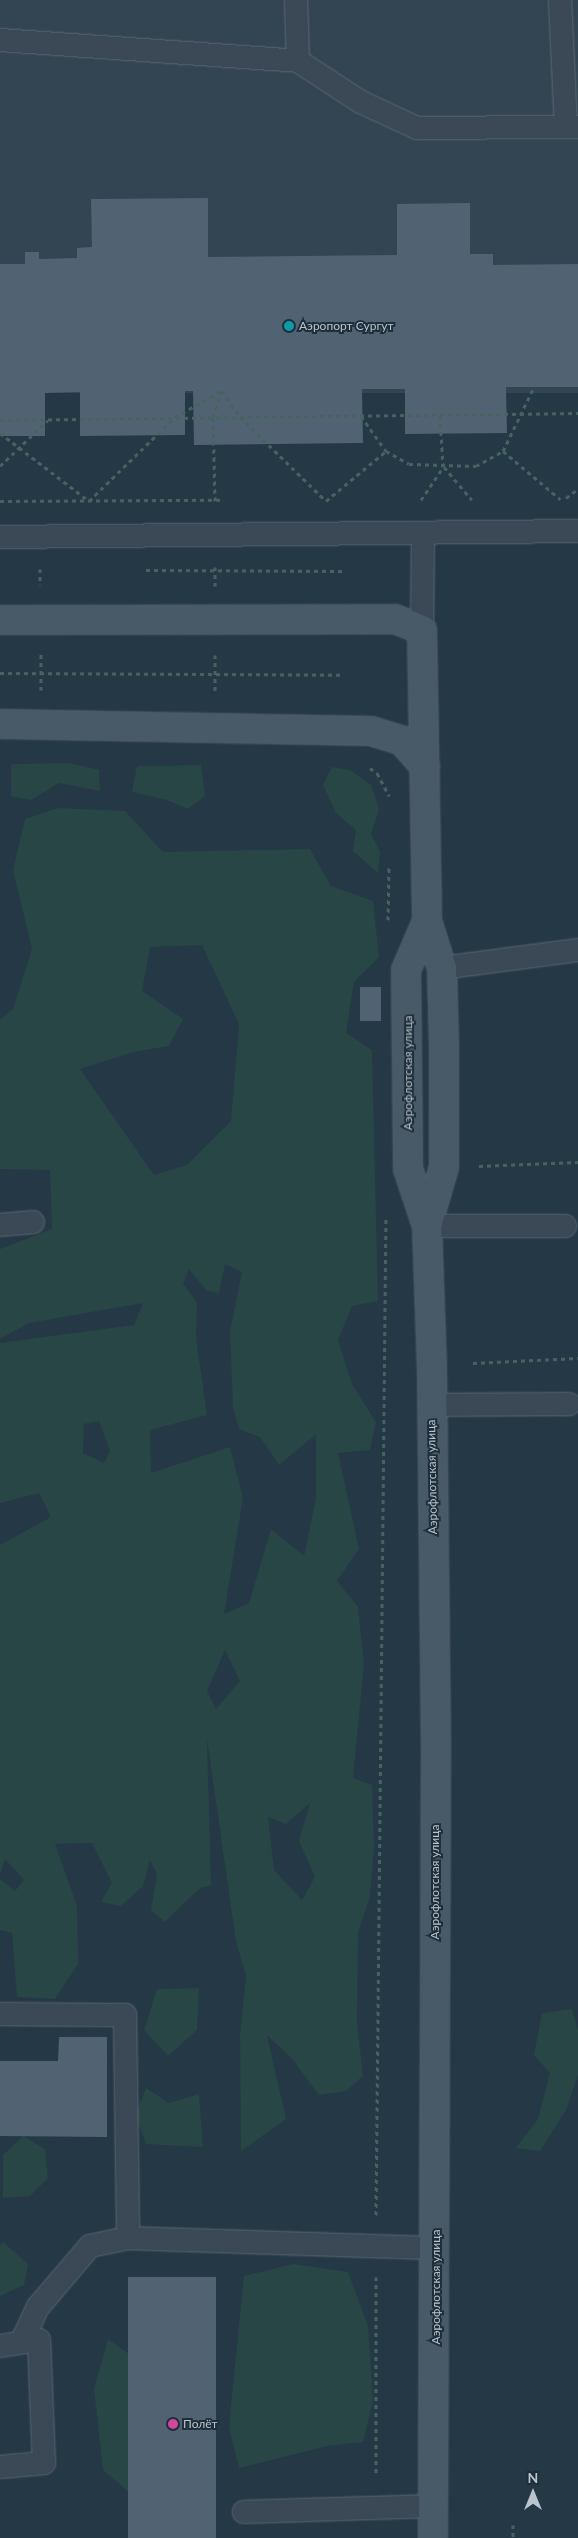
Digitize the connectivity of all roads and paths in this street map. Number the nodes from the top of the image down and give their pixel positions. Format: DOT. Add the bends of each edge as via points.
graph roads {
  1 [pos="296,0"];
  2 [pos="560,0"];
  3 [pos="0,40"];
  4 [pos="298,61"];
  5 [pos="572,127"];
  6 [pos="534,387"];
  7 [pos="222,391"];
  8 [pos="578,413"];
  9 [pos="524,414"];
  10 [pos="361,415"];
  11 [pos="440,415"];
  12 [pos="175,417"];
  13 [pos="212,417"];
  14 [pos="240,417"];
  15 [pos="49,419"];
  16 [pos="0,420"];
  17 [pos="0,433"];
  18 [pos="18,447"];
  19 [pos="386,451"];
  20 [pos="503,451"];
  21 [pos="0,466"];
  22 [pos="443,467"];
  23 [pos="578,489"];
  24 [pos="421,501"];
  25 [pos="473,501"];
  26 [pos="578,530"];
  27 [pos="423,533"];
  28 [pos="215,536"];
  29 [pos="0,537"];
  30 [pos="30,568"];
  31 [pos="50,569"];
  32 [pos="137,570"];
  33 [pos="215,571"];
  34 [pos="342,571"];
  35 [pos="215,619"];
  36 [pos="0,620"];
  37 [pos="422,630"];
  38 [pos="0,673"];
  39 [pos="215,675"];
  40 [pos="342,675"];
  41 [pos="0,724"];
  42 [pos="215,726"];
  43 [pos="362,763"];
  44 [pos="425,767"];
  45 [pos="390,798"];
  46 [pos="389,856"];
  47 [pos="427,921"];
  48 [pos="388,925"];
  49 [pos="578,950"];
  50 [pos="442,968"];
  51 [pos="578,1162"];
  52 [pos="444,1167"];
  53 [pos="386,1210"];
  54 [pos="33,1222"];
  55 [pos="0,1225"];
  56 [pos="427,1226"];
  57 [pos="565,1226"];
  58 [pos="578,1358"];
  59 [pos="473,1363"];
  60 [pos="569,1404"];
  61 [pos="431,1405"];
  62 [pos="0,2014"];
  63 [pos="128,2238"];
  64 [pos="376,2244"];
  65 [pos="436,2248"];
  66 [pos="31,2341"];
  67 [pos="0,2346"];
  68 [pos="0,2467"];
  69 [pos="433,2506"];
  70 [pos="376,2510"];
  71 [pos="244,2512"];
  72 [pos="513,2525"];
  73 [pos="433,2538"];
  74 [pos="513,2538"];
  1 -- 4 [label="lane"];
  2 -- 5 [label="lane"];
  3 -- 4 [label="lane"];
  4 -- 5 [label="lane" via="361,102 417,128"];
  6 -- 9 [label="path"];
  7 -- 12 [label="path"];
  7 -- 13 [label="path"];
  7 -- 14 [label="path"];
  8 -- 9 [label="path"];
  9 -- 11 [label="path"];
  9 -- 20 [label="path"];
  10 -- 11 [label="path"];
  10 -- 14 [label="path"];
  10 -- 19 [label="path"];
  11 -- 22 [label="path"];
  12 -- 13 [label="path"];
  12 -- 15 [label="path"];
  12 -- 18 [label="path" via="89,501"];
  13 -- 14 [label="path"];
  13 -- 28 [label="path"];
  14 -- 19 [label="path" via="326,501"];
  15 -- 16 [label="path"];
  15 -- 18 [label="path"];
  17 -- 18 [label="path"];
  18 -- 21 [label="path"];
  19 -- 22 [label="path" via="409,464"];
  20 -- 22 [label="path" via="476,466"];
  20 -- 23 [label="path" via="562,501"];
  22 -- 24 [label="path"];
  22 -- 25 [label="path"];
  26 -- 27 [label="lane"];
  27 -- 28 [label="lane"];
  27 -- 37 [label="lane"];
  28 -- 29 [label="lane"];
  28 -- 33 [label="path"];
  30 -- 31 [label="path"];
  32 -- 33 [label="path"];
  33 -- 34 [label="path"];
  33 -- 35 [label="path"];
  35 -- 36 [label="main road"];
  35 -- 37 [label="main road" via="395,619"];
  35 -- 39 [label="path"];
  37 -- 44 [label="main road, Аэрофлотская улица"];
  38 -- 39 [label="path"];
  39 -- 40 [label="path"];
  39 -- 42 [label="path"];
  41 -- 42 [label="main road"];
  42 -- 44 [label="main road" via="371,731 401,740"];
  43 -- 45 [label="path" via="377,773"];
  44 -- 47 [label="main road, Аэрофлотская улица"];
  46 -- 48 [label="path"];
  47 -- 50 [label="main road, Аэрофлотская улица"];
  47 -- 56 [label="main road, Аэрофлотская улица" via="406,970 408,1169"];
  49 -- 50 [label="lane"];
  50 -- 52 [label="main road, Аэрофлотская улица"];
  51 -- 52 [label="path"];
  52 -- 56 [label="main road, Аэрофлотская улица"];
  53 -- 64 [label="path"];
  54 -- 55 [label="lane"];
  56 -- 57 [label="lane"];
  56 -- 61 [label="main road, Аэрофлотская улица"];
  58 -- 59 [label="path"];
  60 -- 61 [label="lane"];
  61 -- 65 [label="main road, Аэрофлотская улица"];
  62 -- 63 [label="lane" via="125,2015"];
  63 -- 64 [label="lane"];
  63 -- 66 [label="lane" via="90,2246 67,2273"];
  64 -- 65 [label="lane"];
  64 -- 70 [label="path"];
  65 -- 69 [label="main road, Аэрофлотская улица"];
  66 -- 67 [label="lane"];
  66 -- 68 [label="lane" via="44,2462"];
  69 -- 70 [label="lane"];
  69 -- 73 [label="main road, Аэрофлотская улица"];
  70 -- 71 [label="lane"];
  72 -- 74 [label="path"];
}
